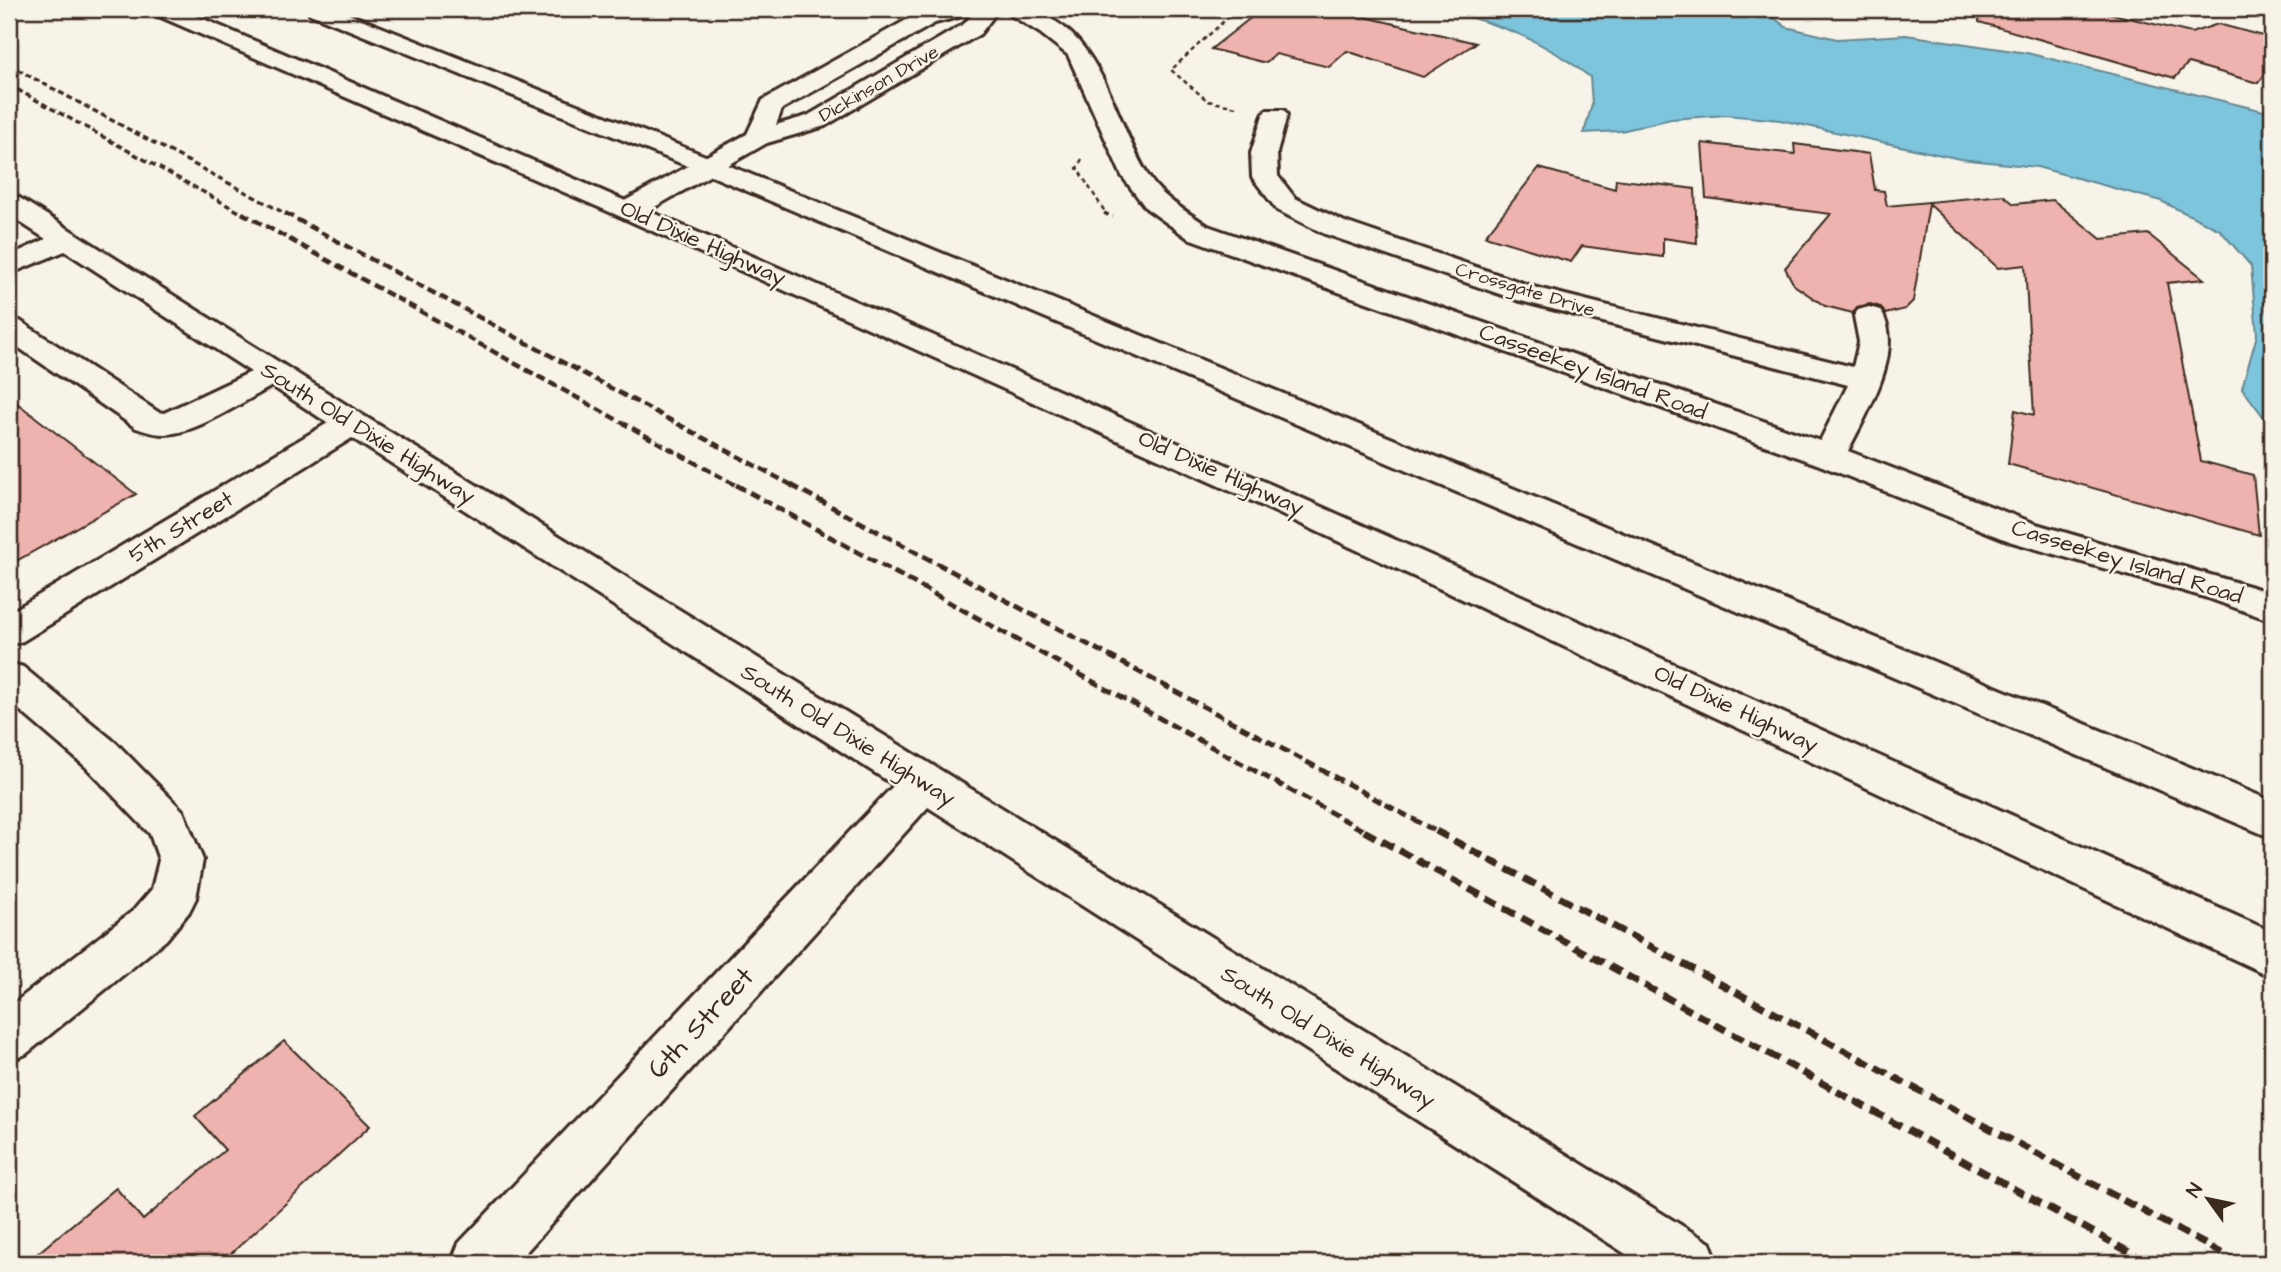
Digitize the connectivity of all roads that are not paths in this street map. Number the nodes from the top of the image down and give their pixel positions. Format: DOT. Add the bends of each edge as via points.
graph roads {
  1 [pos="162,9"];
  2 [pos="318,9"];
  3 [pos="962,9"];
  4 [pos="988,9"];
  5 [pos="1012,9"];
  6 [pos="853,59"];
  7 [pos="892,77"];
  8 [pos="1275,115"];
  9 [pos="758,138"];
  10 [pos="709,166"];
  11 [pos="9,203"];
  12 [pos="629,210"];
  13 [pos="67,240"];
  14 [pos="9,266"];
  15 [pos="1869,316"];
  16 [pos="9,327"];
  17 [pos="274,373"];
  18 [pos="1866,380"];
  19 [pos="352,423"];
  20 [pos="1829,456"];
  21 [pos="2272,607"];
  22 [pos="9,631"];
  23 [pos="9,678"];
  24 [pos="923,783"];
  25 [pos="2272,820"];
  26 [pos="2272,955"];
  27 [pos="9,1037"];
  28 [pos="479,1263"];
  29 [pos="1690,1263"];
  1 -- 12 [label="main road, Old Dixie Highway"];
  2 -- 10 [label="main road"];
  3 -- 6 [label="main road, Dickinson Drive" via="927,18"];
  4 -- 7 [label="main road, Dickinson Drive" via="972,29"];
  5 -- 20 [label="main road, Casseekey Island Road" via="1048,28 1078,52 1135,176 1155,202 1198,232"];
  6 -- 7 [label="main road" via="883,61 894,67"];
  6 -- 9 [label="main road, Dickinson Drive" via="772,105"];
  7 -- 9 [label="main road, Dickinson Drive" via="816,121"];
  8 -- 18 [label="main road, Crossgate Drive" via="1264,153 1265,177 1286,204 1335,228 1527,294"];
  9 -- 10 [label="main road, Dickinson Drive"];
  10 -- 12 [label="main road, Dickinson Drive"];
  10 -- 25 [label="main road"];
  11 -- 13 [label="main road, South Old Dixie Highway"];
  12 -- 26 [label="main road, Old Dixie Highway" via="1237,480"];
  13 -- 14 [label="main road"];
  13 -- 17 [label="main road, South Old Dixie Highway"];
  15 -- 18 [label="main road" via="1874,342"];
  16 -- 17 [label="main road" via="148,421 164,424"];
  17 -- 19 [label="main road, South Old Dixie Highway"];
  18 -- 20 [label="main road"];
  19 -- 22 [label="main road, 5th Street"];
  19 -- 24 [label="main road, South Old Dixie Highway"];
  20 -- 21 [label="main road, Casseekey Island Road" via="2025,533"];
  23 -- 27 [label="main road" via="101,755 169,824 181,860 173,898 150,925"];
  24 -- 28 [label="main road, 6th Street"];
  24 -- 29 [label="main road, South Old Dixie Highway"];
}
